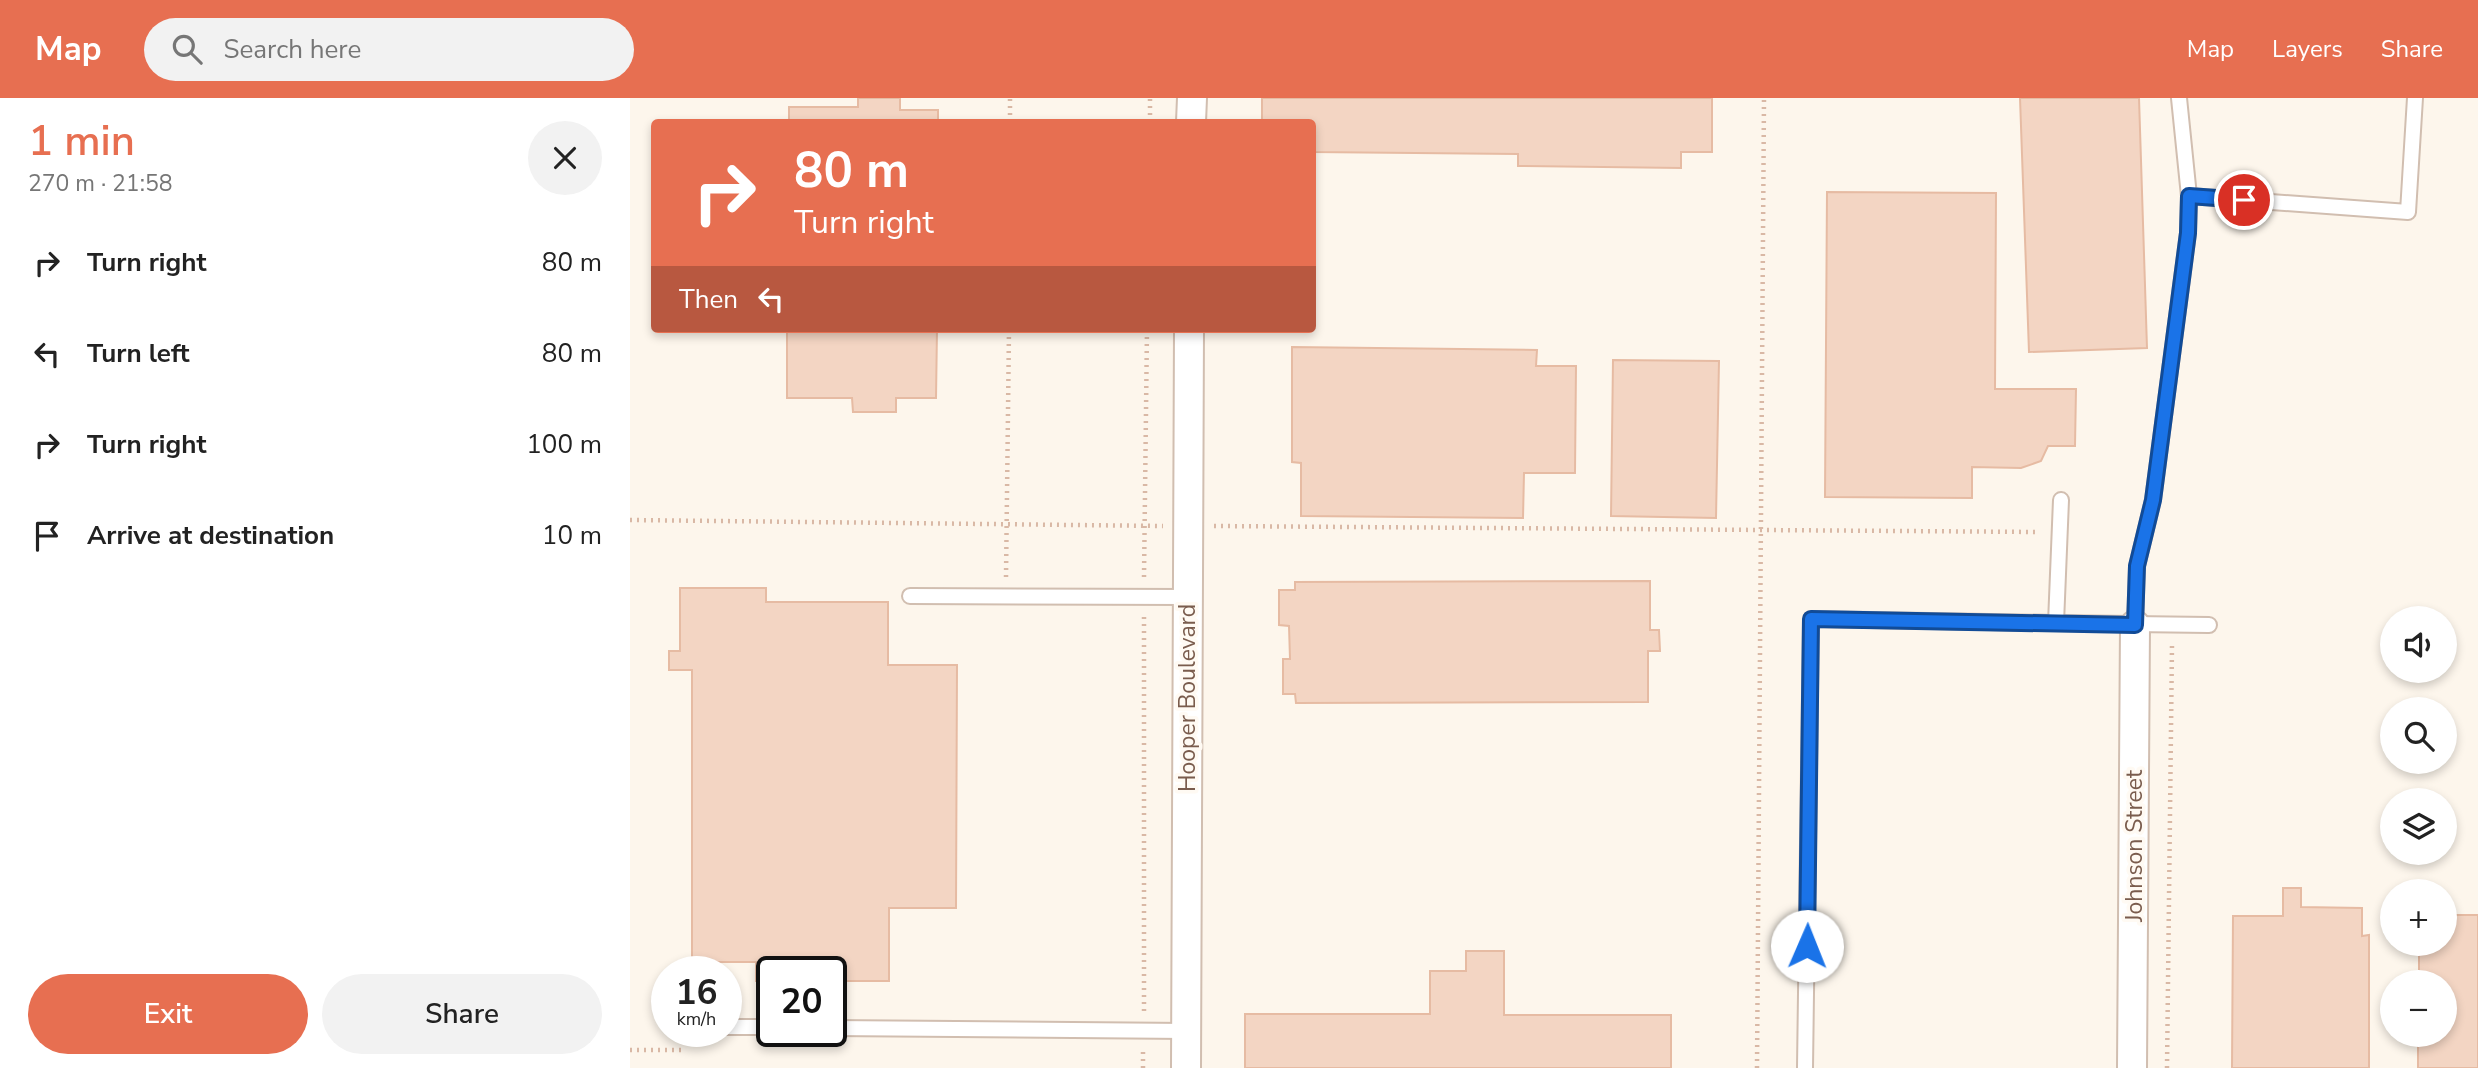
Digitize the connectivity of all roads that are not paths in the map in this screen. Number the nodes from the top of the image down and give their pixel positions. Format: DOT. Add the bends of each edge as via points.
graph roads {
  1 [pos="1192,98"];
  2 [pos="2179,98"];
  3 [pos="2415,98"];
  4 [pos="1191,119"];
  5 [pos="2189,196"];
  6 [pos="1189,333"];
  7 [pos="2061,500"];
  8 [pos="910,596"];
  9 [pos="1187,597"];
  10 [pos="2056,623"];
  11 [pos="2135,625"];
  12 [pos="2209,625"];
  13 [pos="847,1028"];
  14 [pos="1187,1031"];
  15 [pos="1186,1068"];
  16 [pos="1805,1068"];
  17 [pos="2132,1068"];
  1 -- 4 [label="street"];
  2 -- 5 [label="lane"];
  3 -- 5 [label="lane" via="2407,212"];
  5 -- 11 [label="lane" via="2154,490 2137,566"];
  6 -- 9 [label="street, Hooper Boulevard"];
  7 -- 10 [label="lane"];
  8 -- 9 [label="lane"];
  9 -- 14 [label="street, Hooper Boulevard"];
  10 -- 11 [label="lane"];
  10 -- 16 [label="lane" via="1811,619"];
  11 -- 12 [label="lane"];
  11 -- 17 [label="street, Johnson Street"];
  13 -- 14 [label="lane"];
  14 -- 15 [label="street, Hooper Boulevard"];
}
